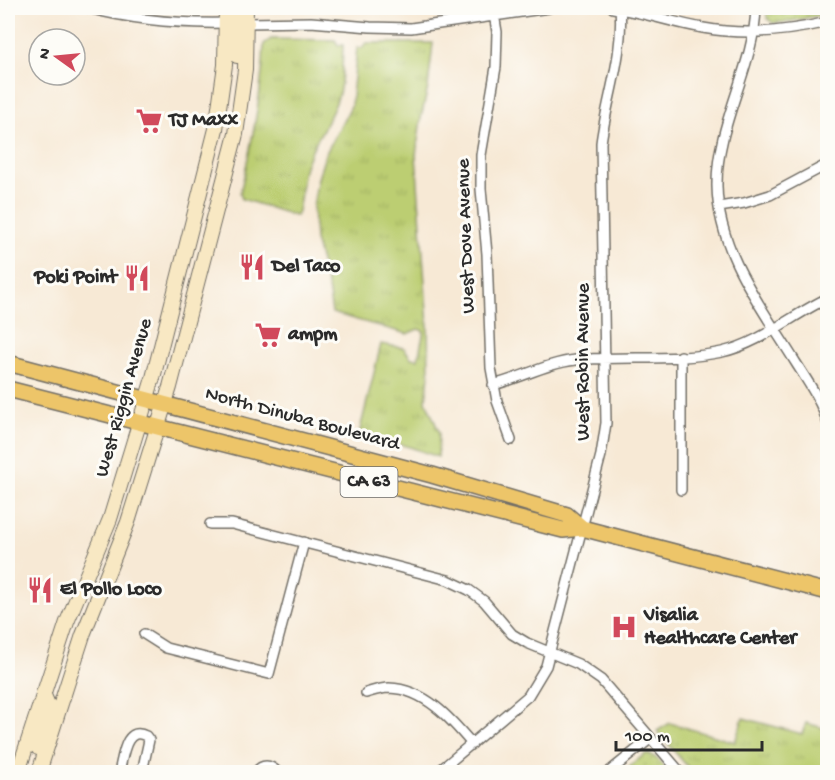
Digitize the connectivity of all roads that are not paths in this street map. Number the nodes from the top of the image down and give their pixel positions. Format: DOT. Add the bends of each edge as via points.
graph roads {
  1 [pos="88,8"];
  2 [pos="226,8"];
  3 [pos="236,8"];
  4 [pos="246,8"];
  5 [pos="549,8"];
  6 [pos="618,8"];
  7 [pos="756,8"];
  8 [pos="494,11"];
  9 [pos="828,22"];
  10 [pos="226,23"];
  11 [pos="247,23"];
  12 [pos="753,33"];
  13 [pos="828,164"];
  14 [pos="229,165"];
  15 [pos="719,207"];
  16 [pos="828,298"];
  17 [pos="775,328"];
  18 [pos="681,356"];
  19 [pos="604,359"];
  20 [pos="8,363"];
  21 [pos="493,385"];
  22 [pos="8,389"];
  23 [pos="147,400"];
  24 [pos="165,405"];
  25 [pos="140,423"];
  26 [pos="828,424"];
  27 [pos="158,428"];
  28 [pos="511,440"];
  29 [pos="681,490"];
  30 [pos="210,524"];
  31 [pos="582,528"];
  32 [pos="304,542"];
  33 [pos="828,592"];
  34 [pos="144,634"];
  35 [pos="550,652"];
  36 [pos="43,693"];
  37 [pos="366,693"];
  38 [pos="651,738"];
  39 [pos="472,744"];
  40 [pos="18,772"];
  41 [pos="33,772"];
  42 [pos="39,772"];
  43 [pos="119,772"];
  44 [pos="142,772"];
  45 [pos="256,772"];
  46 [pos="277,772"];
  47 [pos="438,772"];
  48 [pos="609,772"];
  49 [pos="680,772"];
  1 -- 10 [label="street" via="151,20"];
  2 -- 10 [label="main road, West Riggin Avenue"];
  3 -- 11 [label="main road" via="240,20"];
  4 -- 11 [label="main road, West Riggin Avenue"];
  5 -- 8 [label="street"];
  6 -- 12 [label="street" via="702,28"];
  6 -- 19 [label="street, West Robin Avenue" via="619,59 601,143"];
  7 -- 12 [label="street"];
  8 -- 11 [label="street" via="400,28 311,22"];
  8 -- 21 [label="street, West Dove Avenue" via="496,67 480,172"];
  9 -- 12 [label="street"];
  10 -- 14 [label="main road" via="237,30 238,46"];
  10 -- 23 [label="main road, West Riggin Avenue" via="223,94 214,139"];
  11 -- 14 [label="main road, West Riggin Avenue" via="243,91"];
  12 -- 15 [label="street" via="720,152"];
  13 -- 15 [label="street" via="770,195"];
  14 -- 24 [label="main road, West Riggin Avenue"];
  15 -- 17 [label="street" via="735,262"];
  16 -- 17 [label="street"];
  17 -- 18 [label="street" via="722,352"];
  17 -- 26 [label="street"];
  18 -- 19 [label="street"];
  18 -- 29 [label="street"];
  19 -- 21 [label="street" via="559,363"];
  19 -- 31 [label="street, West Robin Avenue" via="604,440"];
  20 -- 23 [label="main road, North Dinuba Boulevard / CA 63"];
  21 -- 28 [label="street, West Dove Avenue"];
  22 -- 25 [label="main road, North Dinuba Boulevard / CA 63"];
  23 -- 24 [label="main road, North Dinuba Boulevard / CA 63"];
  23 -- 25 [label="main road, West Riggin Avenue"];
  24 -- 27 [label="main road, West Riggin Avenue"];
  24 -- 31 [label="main road, North Dinuba Boulevard / CA 63" via="535,505 567,515"];
  25 -- 27 [label="main road, North Dinuba Boulevard / CA 63"];
  25 -- 36 [label="main road, West Riggin Avenue" via="107,528 67,622"];
  27 -- 31 [label="main road, North Dinuba Boulevard / CA 63" via="563,530"];
  27 -- 42 [label="main road, West Riggin Avenue" via="128,522 73,664"];
  30 -- 32 [label="street" via="232,524"];
  31 -- 33 [label="main road, North Dinuba Boulevard / CA 63"];
  31 -- 35 [label="street, West Robin Avenue"];
  32 -- 34 [label="street" via="269,674 166,648"];
  32 -- 35 [label="street" via="448,580 484,601 512,634"];
  35 -- 38 [label="street" via="601,680"];
  35 -- 39 [label="street, West Robin Avenue" via="528,696"];
  36 -- 40 [label="main road, West Riggin Avenue"];
  36 -- 41 [label="main road" via="48,712"];
  37 -- 39 [label="street" via="387,688 421,698 452,720"];
  38 -- 48 [label="street"];
  38 -- 49 [label="street"];
  39 -- 47 [label="street, West Robin Avenue"];
  43 -- 44 [label="street" via="130,735 141,733 149,740"];
  45 -- 46 [label="street" via="266,766"];
}
